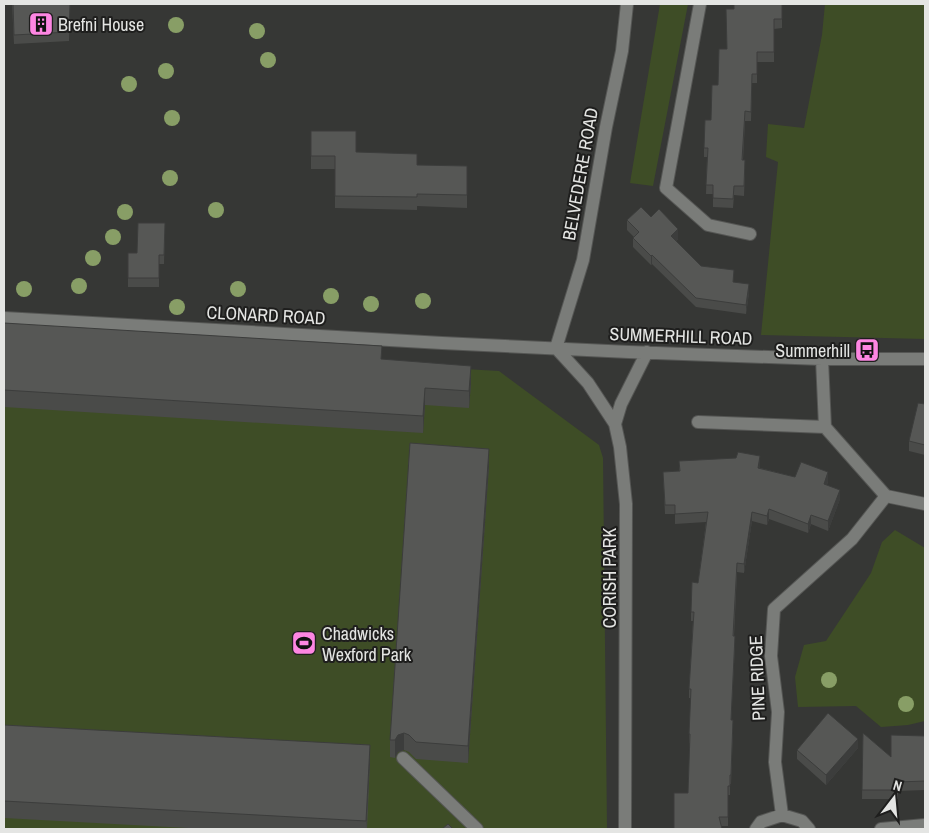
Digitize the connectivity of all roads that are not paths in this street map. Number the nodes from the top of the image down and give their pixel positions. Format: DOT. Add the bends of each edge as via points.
graph roads {
  1 [pos="627,4"];
  2 [pos="700,4"];
  3 [pos="750,234"];
  4 [pos="4,318"];
  5 [pos="556,348"];
  6 [pos="647,352"];
  7 [pos="822,359"];
  8 [pos="925,359"];
  9 [pos="698,422"];
  10 [pos="615,424"];
  11 [pos="825,427"];
  12 [pos="886,496"];
  13 [pos="925,504"];
  14 [pos="403,758"];
  15 [pos="782,815"];
  16 [pos="925,825"];
  17 [pos="477,829"];
  18 [pos="625,829"];
  19 [pos="756,829"];
  20 [pos="809,829"];
  21 [pos="881,829"];
  1 -- 5 [label="street, BELVEDERE ROAD" via="622,51 583,260"];
  2 -- 3 [label="street" via="666,188 708,225"];
  4 -- 5 [label="street, CLONARD ROAD"];
  5 -- 6 [label="street, SUMMERHILL ROAD"];
  5 -- 10 [label="street, CORISH PARK" via="588,383"];
  6 -- 7 [label="street, SUMMERHILL ROAD"];
  6 -- 10 [label="street" via="621,404"];
  7 -- 8 [label="street, SUMMERHILL ROAD"];
  7 -- 11 [label="street"];
  9 -- 11 [label="street"];
  10 -- 18 [label="street, CORISH PARK" via="626,504"];
  11 -- 12 [label="street"];
  12 -- 13 [label="street"];
  12 -- 15 [label="street, PINE RIDGE" via="852,539 774,609 771,656 778,712 775,762"];
  14 -- 17 [label="street"];
  15 -- 19 [label="street" via="761,822"];
  15 -- 20 [label="street" via="802,820"];
  16 -- 21 [label="street"];
}
